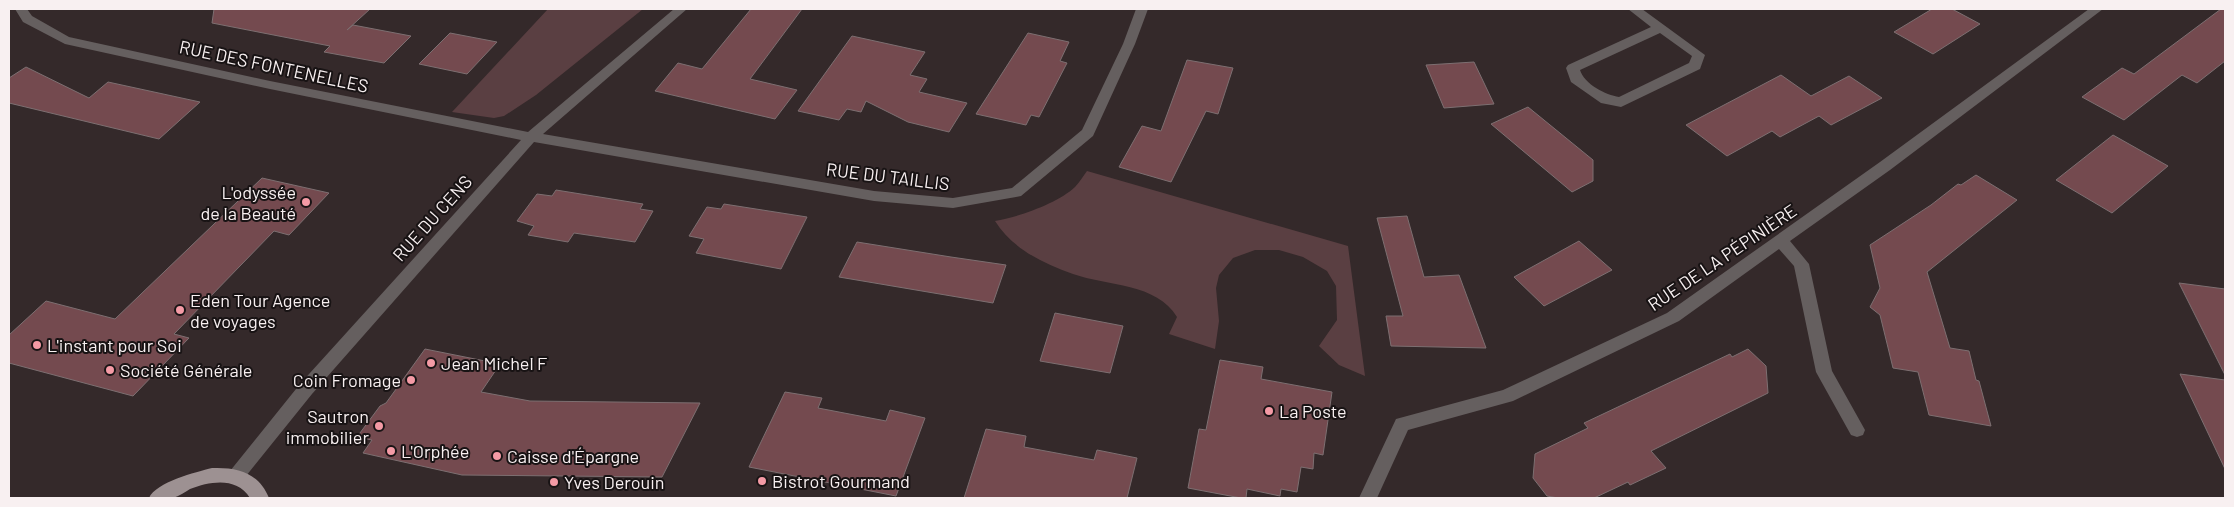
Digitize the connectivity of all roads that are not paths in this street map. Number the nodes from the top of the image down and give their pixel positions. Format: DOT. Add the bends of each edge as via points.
graph roads {
  1 [pos="20,9"];
  2 [pos="681,9"];
  3 [pos="1142,9"];
  4 [pos="1634,9"];
  5 [pos="2097,9"];
  6 [pos="1660,28"];
  7 [pos="531,138"];
  8 [pos="1781,241"];
  9 [pos="1857,430"];
  10 [pos="236,476"];
  11 [pos="158,498"];
  12 [pos="260,498"];
  13 [pos="1368,498"];
  1 -- 7 [label="street, RUE DES FONTENELLES" via="28,19 65,40"];
  2 -- 7 [label="street, RUE DU CENS"];
  3 -- 7 [label="street, RUE DU TAILLIS" via="1088,133 1016,192 953,203 874,196"];
  4 -- 6 [label="street"];
  5 -- 8 [label="street, RUE DE LA PÉPINIÈRE"];
  6 -- 6 [label="street" via="1699,55 1695,66 1621,102 1606,100 1576,79 1573,68"];
  7 -- 10 [label="street, RUE DU CENS" via="306,389"];
  8 -- 9 [label="street" via="1800,264 1824,372"];
  8 -- 13 [label="street, RUE DE LA PÉPINIÈRE" via="1673,317 1507,396 1402,424"];
  10 -- 11 [label="main road" via="214,475 190,480"];
  10 -- 12 [label="main road" via="251,484"];
}
